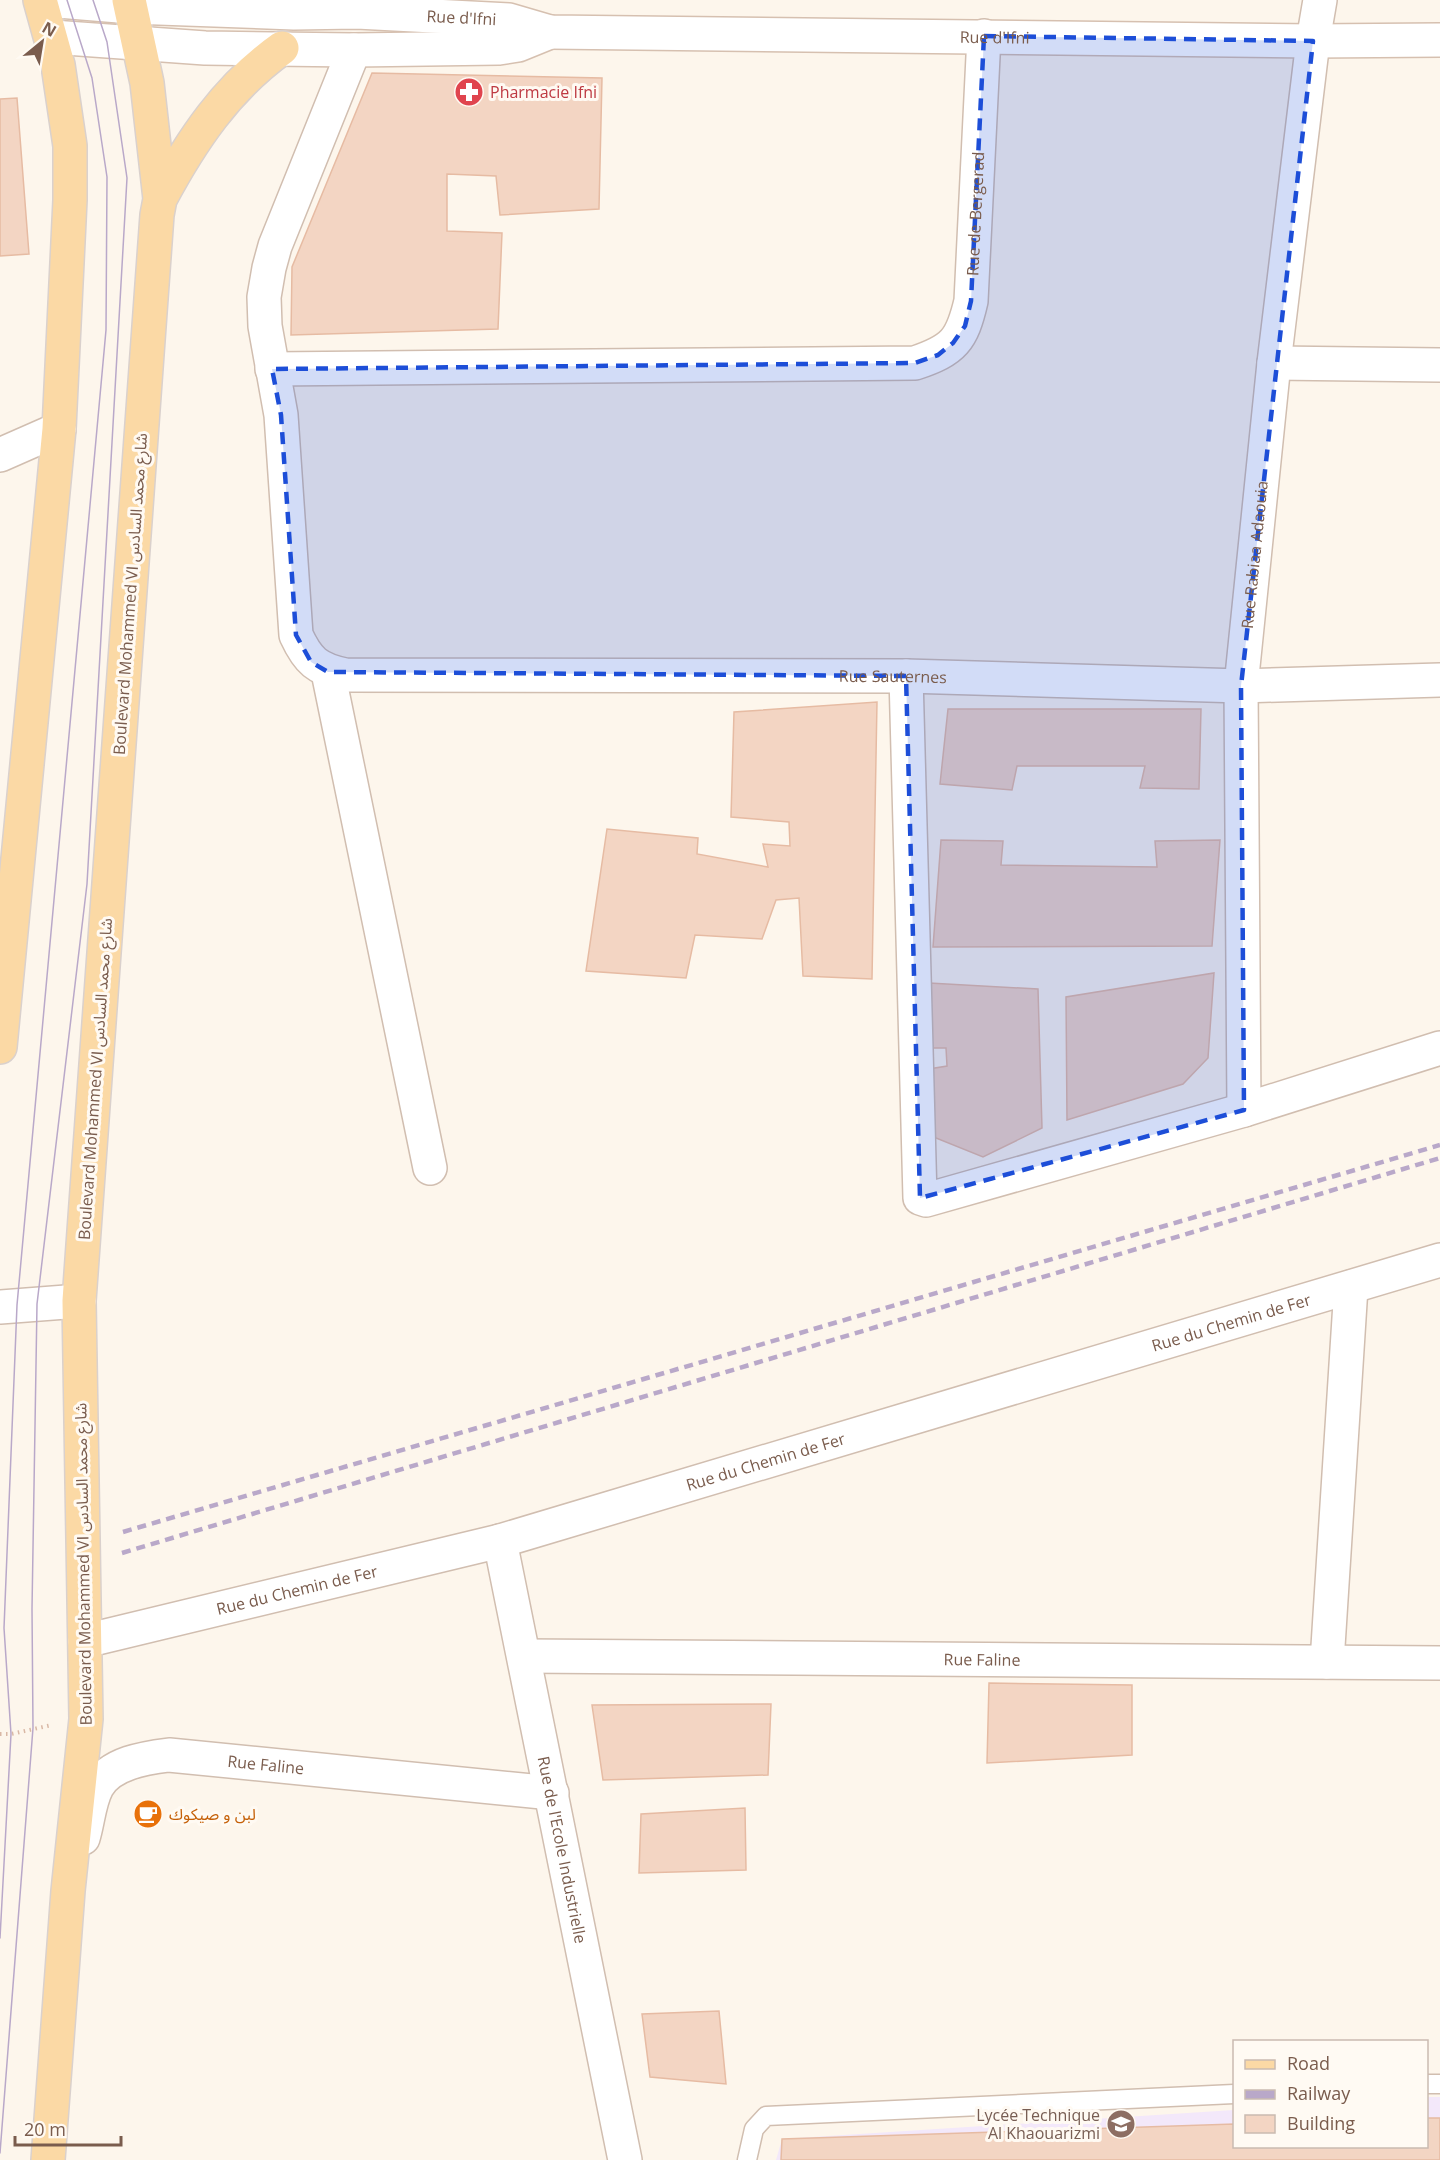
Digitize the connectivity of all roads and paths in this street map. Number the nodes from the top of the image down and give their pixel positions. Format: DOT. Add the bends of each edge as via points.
graph roads {
  1 [pos="40,0"];
  2 [pos="46,0"];
  3 [pos="1320,0"];
  4 [pos="130,4"];
  5 [pos="296,6"];
  6 [pos="357,6"];
  7 [pos="488,10"];
  8 [pos="550,32"];
  9 [pos="984,36"];
  10 [pos="52,37"];
  11 [pos="1440,40"];
  12 [pos="1313,41"];
  13 [pos="139,44"];
  14 [pos="282,48"];
  15 [pos="354,50"];
  16 [pos="160,199"];
  17 [pos="1274,363"];
  18 [pos="1440,365"];
  19 [pos="272,369"];
  20 [pos="58,429"];
  21 [pos="0,454"];
  22 [pos="337,674"];
  23 [pos="906,676"];
  24 [pos="1440,680"];
  25 [pos="1241,686"];
  26 [pos="0,1047"];
  27 [pos="1440,1048"];
  28 [pos="1244,1110"];
  29 [pos="430,1168"];
  30 [pos="1440,1260"];
  31 [pos="1351,1287"];
  32 [pos="79,1301"];
  33 [pos="0,1307"];
  34 [pos="500,1540"];
  35 [pos="85,1641"];
  36 [pos="524,1656"];
  37 [pos="1327,1662"];
  38 [pos="1440,1663"];
  39 [pos="86,1719"];
  40 [pos="0,1734"];
  41 [pos="552,1793"];
  42 [pos="68,1891"];
  43 [pos="1233,2094"];
  44 [pos="48,2160"];
  45 [pos="625,2160"];
  46 [pos="747,2160"];
  1 -- 10 [label="main road"];
  2 -- 4 [label="street, Rue d'Ifni"];
  3 -- 12 [label="street, Rue Rabiaa Adaouia"];
  4 -- 5 [label="street, Rue d'Ifni"];
  4 -- 13 [label="main road, Boulevard Mohammed VI شارع محمد السادس"];
  5 -- 6 [label="street, Rue d'Ifni"];
  5 -- 14 [label="street"];
  6 -- 7 [label="street, Rue d'Ifni"];
  6 -- 15 [label="street"];
  7 -- 8 [label="street, Rue d'Ifni"];
  8 -- 9 [label="street, Rue d'Ifni"];
  8 -- 15 [label="street, Rue d'Ifni" via="499,48"];
  9 -- 12 [label="street, Rue d'Ifni"];
  9 -- 19 [label="street, Rue de Bergerad" via="971,301 965,326 939,355 915,363"];
  10 -- 13 [label="street, Rue d'Ifni"];
  10 -- 20 [label="main road" via="70,146"];
  11 -- 12 [label="street, Rue d'Ifni"];
  12 -- 17 [label="street, Rue Rabiaa Adaouia"];
  13 -- 14 [label="street, Rue d'Ifni"];
  13 -- 16 [label="main road, Boulevard Mohammed VI شارع محمد السادس"];
  14 -- 15 [label="street, Rue d'Ifni"];
  14 -- 16 [label="main road" via="226,98 181,160"];
  15 -- 19 [label="street" via="268,268 264,307"];
  16 -- 32 [label="main road, Boulevard Mohammed VI شارع محمد السادس"];
  17 -- 18 [label="street"];
  17 -- 25 [label="street, Rue Rabiaa Adaouia"];
  19 -- 22 [label="street" via="281,415 296,635 311,662"];
  20 -- 21 [label="street"];
  20 -- 26 [label="main road"];
  22 -- 23 [label="street, Rue Sauternes"];
  22 -- 29 [label="street"];
  23 -- 25 [label="street, Rue Sauternes"];
  23 -- 28 [label="street" via="920,1198 926,1200"];
  24 -- 25 [label="street, Rue Sauternes"];
  25 -- 28 [label="street, Rue Rabiaa Adaouia"];
  27 -- 28 [label="street"];
  30 -- 31 [label="street, Rue du Chemin de Fer"];
  31 -- 34 [label="street, Rue du Chemin de Fer"];
  31 -- 37 [label="street"];
  32 -- 33 [label="street"];
  32 -- 35 [label="main road, Boulevard Mohammed VI شارع محمد السادس"];
  34 -- 35 [label="street, Rue du Chemin de Fer"];
  34 -- 36 [label="street, Rue de l'Ecole Industrielle"];
  35 -- 39 [label="main road, Boulevard Mohammed VI شارع محمد السادس"];
  36 -- 37 [label="street, Rue Faline"];
  36 -- 41 [label="street, Rue de l'Ecole Industrielle"];
  37 -- 38 [label="street, Rue Faline"];
  39 -- 40 [label="path"];
  39 -- 42 [label="main road, Boulevard Mohammed VI شارع محمد السادس"];
  41 -- 42 [label="street, Rue Faline" via="154,1756 130,1762 97,1786"];
  41 -- 45 [label="street, Rue de l'Ecole Industrielle"];
  42 -- 44 [label="main road, Boulevard Mohammed VI شارع محمد السادس"];
  43 -- 46 [label="lane" via="766,2116 754,2129"];
}
